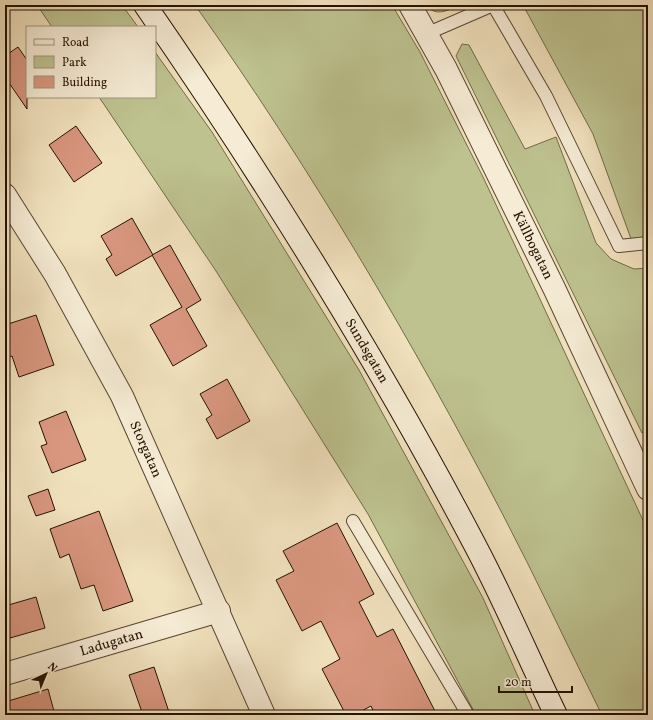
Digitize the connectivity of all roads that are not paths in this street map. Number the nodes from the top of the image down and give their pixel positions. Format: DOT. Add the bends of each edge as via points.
graph roads {
  1 [pos="145,5"];
  2 [pos="410,5"];
  3 [pos="493,5"];
  4 [pos="426,34"];
  5 [pos="5,195"];
  6 [pos="648,243"];
  7 [pos="648,489"];
  8 [pos="353,521"];
  9 [pos="218,611"];
  10 [pos="5,674"];
  11 [pos="264,715"];
  12 [pos="468,715"];
  13 [pos="556,715"];
  1 -- 13 [label="street, Sundsgatan" via="203,89 287,220 416,435 477,550"];
  2 -- 4 [label="street, Källbogatan"];
  3 -- 4 [label="lane"];
  3 -- 6 [label="lane" via="546,96 619,246"];
  4 -- 7 [label="street, Källbogatan" via="446,69 550,281"];
  5 -- 9 [label="street, Storgatan" via="55,274 122,396"];
  8 -- 12 [label="lane"];
  9 -- 10 [label="street, Ladugatan"];
  9 -- 11 [label="street, Storgatan"];
}
